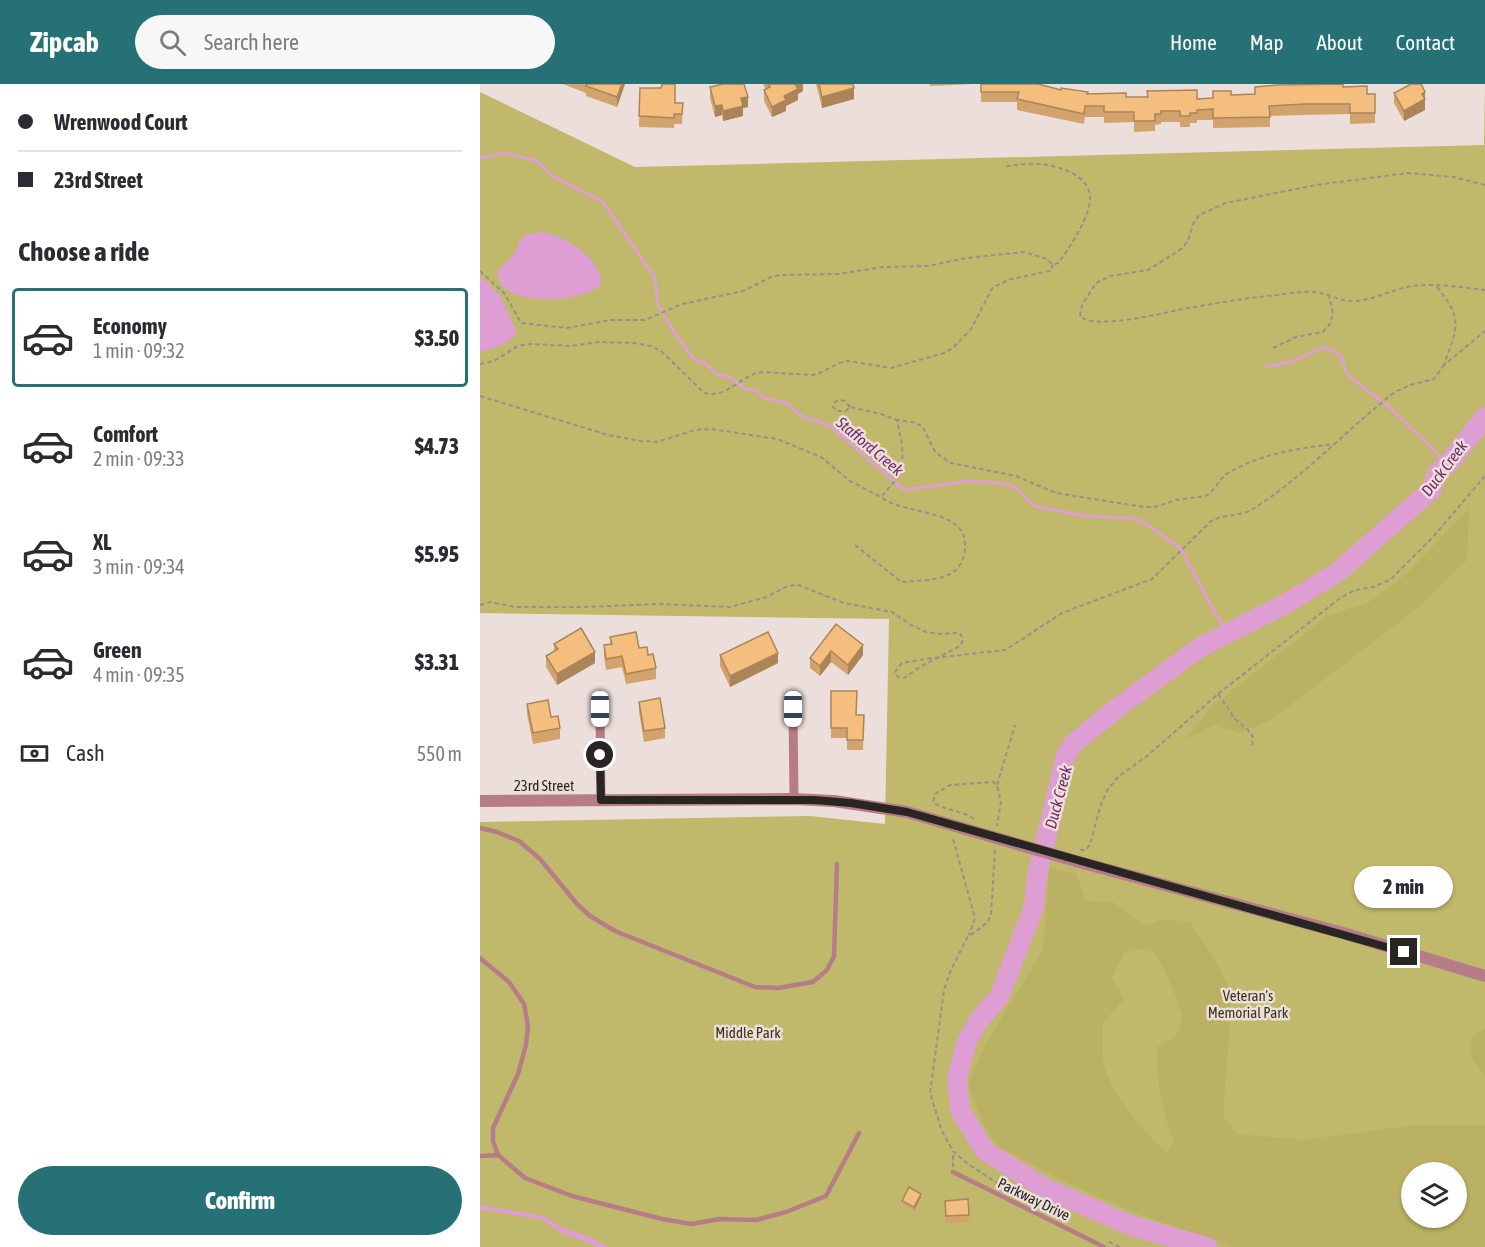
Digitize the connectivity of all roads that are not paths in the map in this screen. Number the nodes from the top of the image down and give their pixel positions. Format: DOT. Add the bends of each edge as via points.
graph roads {
  1 [pos="600,709"];
  2 [pos="793,709"];
  3 [pos="794,799"];
  4 [pos="601,800"];
  5 [pos="480,801"];
  6 [pos="480,828"];
  7 [pos="837,864"];
  8 [pos="480,958"];
  9 [pos="1485,976"];
  10 [pos="859,1133"];
  11 [pos="498,1155"];
  12 [pos="480,1156"];
  13 [pos="953,1172"];
  14 [pos="1104,1247"];
  1 -- 4 [label="street"];
  2 -- 3 [label="street"];
  3 -- 4 [label="street, 23rd Street"];
  3 -- 9 [label="street, 23rd Street" via="834,801 975,826"];
  4 -- 5 [label="street, 23rd Street"];
  6 -- 7 [label="lane" via="519,841 577,904 615,931 755,987 813,982 827,970 834,956"];
  8 -- 11 [label="lane" via="509,982 524,1004 528,1026 518,1074 493,1128"];
  10 -- 11 [label="lane" via="826,1196 756,1220 720,1219 691,1224 572,1196 525,1178"];
  11 -- 12 [label="lane"];
  13 -- 14 [label="lane, Parkway Drive"];
}
